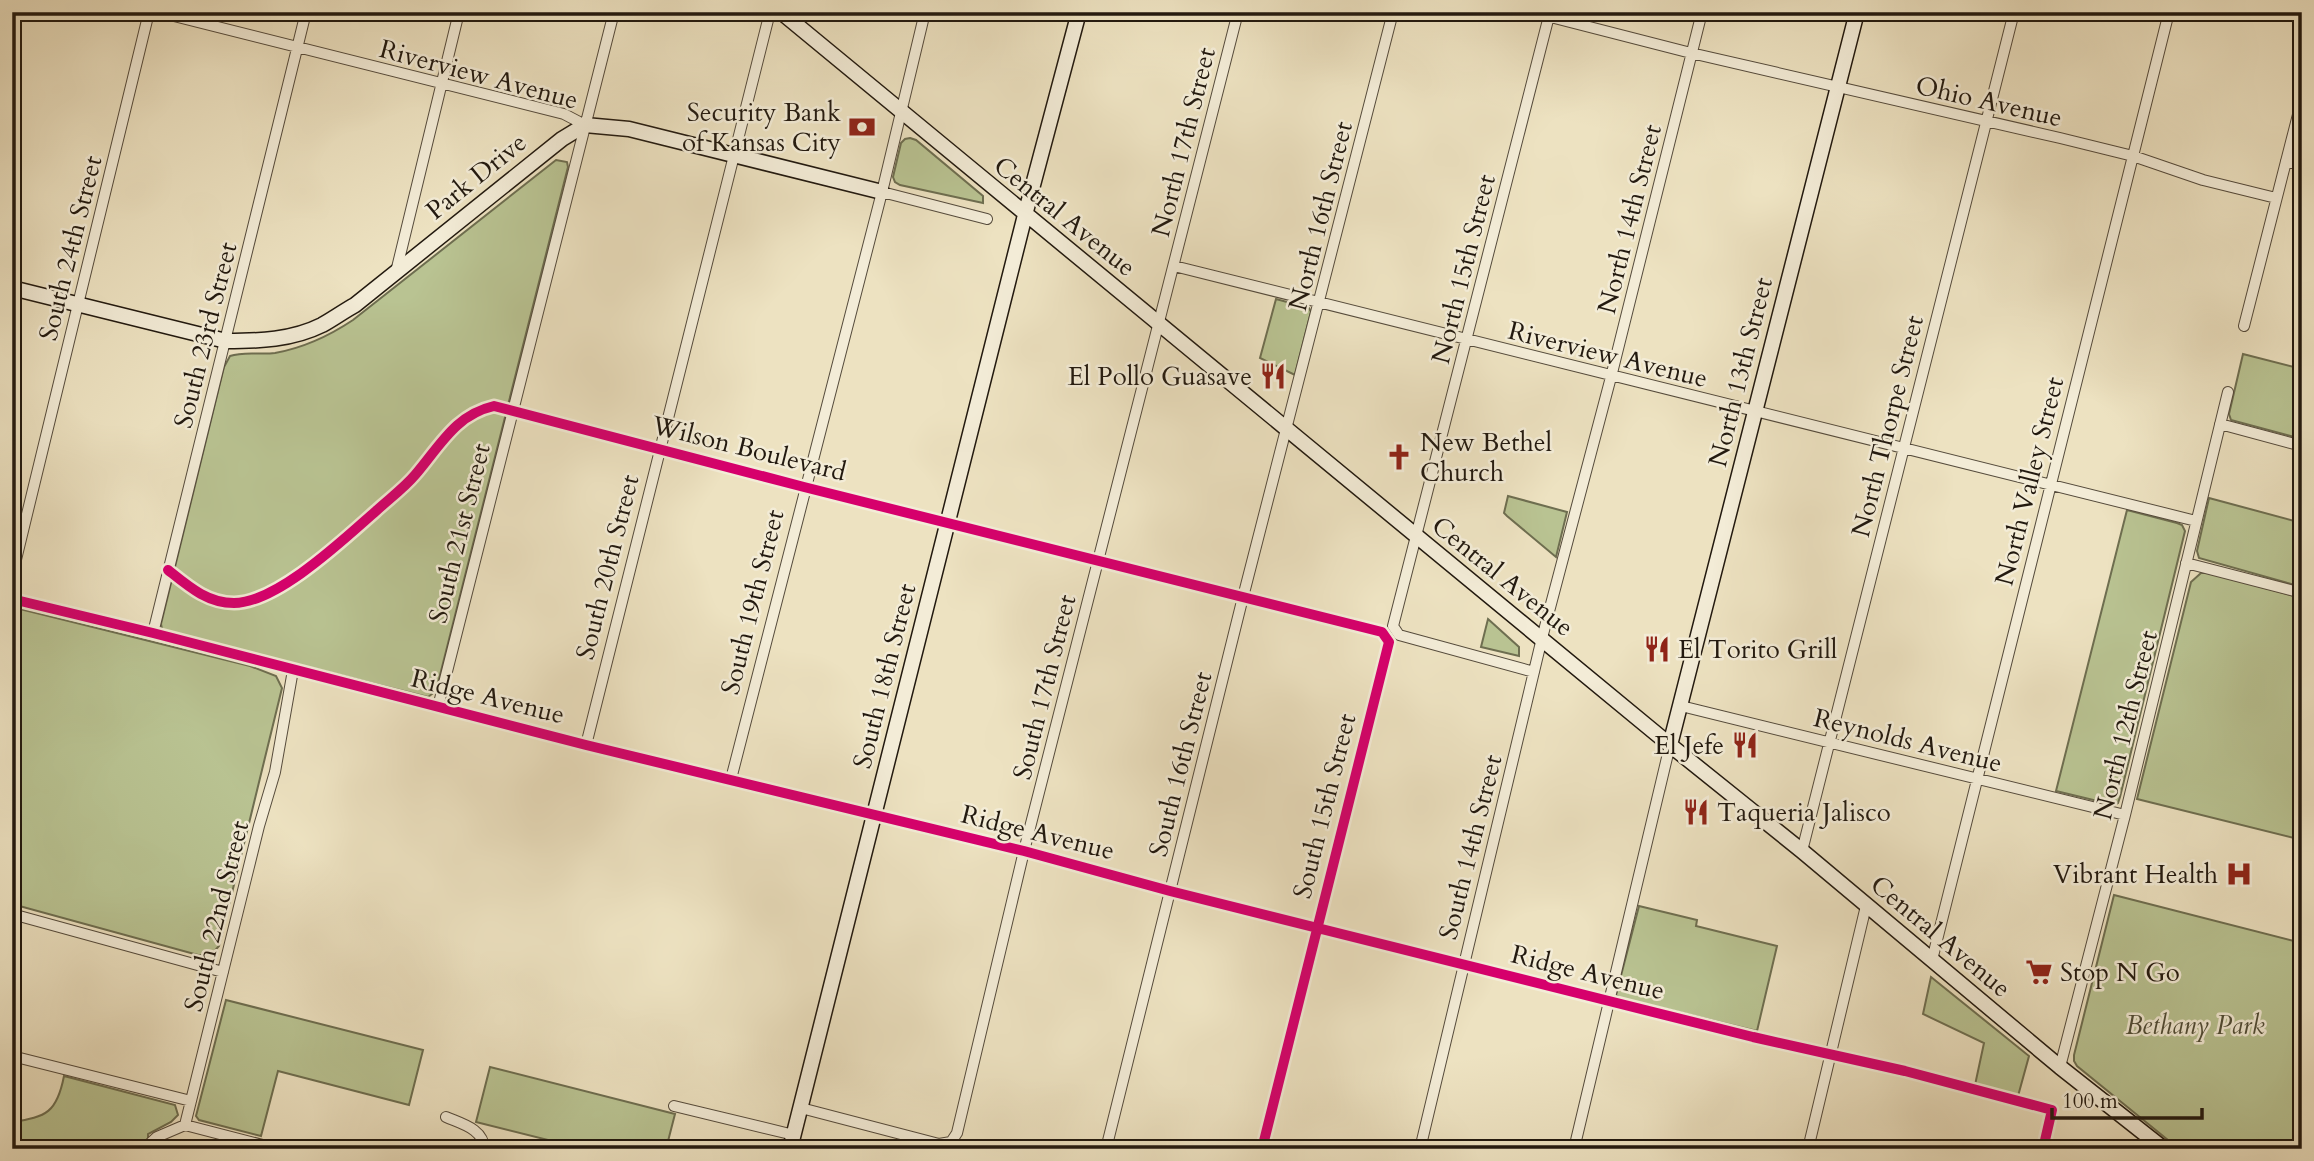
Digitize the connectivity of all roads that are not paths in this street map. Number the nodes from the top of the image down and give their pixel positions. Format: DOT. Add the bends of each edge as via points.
graph roads {
  1 [pos="149,12"];
  2 [pos="158,12"];
  3 [pos="306,12"];
  4 [pos="459,12"];
  5 [pos="614,12"];
  6 [pos="770,12"];
  7 [pos="781,12"];
  8 [pos="925,12"];
  9 [pos="1079,12"];
  10 [pos="1238,12"];
  11 [pos="1393,12"];
  12 [pos="1531,12"];
  13 [pos="1702,12"];
  14 [pos="1857,12"];
  15 [pos="2014,12"];
  16 [pos="2169,12"];
  17 [pos="1550,15"];
  18 [pos="297,47"];
  19 [pos="1691,53"];
  20 [pos="442,83"];
  21 [pos="1839,87"];
  22 [pos="2302,99"];
  23 [pos="900,112"];
  24 [pos="1987,120"];
  25 [pos="585,125"];
  26 [pos="733,155"];
  27 [pos="2133,156"];
  28 [pos="2286,161"];
  29 [pos="2302,165"];
  30 [pos="882,192"];
  31 [pos="2276,198"];
  32 [pos="1026,215"];
  33 [pos="987,219"];
  34 [pos="1174,266"];
  35 [pos="396,272"];
  36 [pos="12,288"];
  37 [pos="1320,303"];
  38 [pos="78,304"];
  39 [pos="1157,323"];
  40 [pos="2244,326"];
  41 [pos="1466,340"];
  42 [pos="226,341"];
  43 [pos="1611,377"];
  44 [pos="2228,392"];
  45 [pos="514,410"];
  46 [pos="1754,413"];
  47 [pos="2220,424"];
  48 [pos="1287,430"];
  49 [pos="2302,446"];
  50 [pos="1902,448"];
  51 [pos="660,449"];
  52 [pos="2049,484"];
  53 [pos="804,487"];
  54 [pos="2196,521"];
  55 [pos="948,522"];
  56 [pos="1416,536"];
  57 [pos="1098,561"];
  58 [pos="2186,563"];
  59 [pos="169,570"];
  60 [pos="12,576"];
  61 [pos="2302,593"];
  62 [pos="1243,597"];
  63 [pos="12,599"];
  64 [pos="153,633"];
  65 [pos="1385,637"];
  66 [pos="1542,638"];
  67 [pos="293,670"];
  68 [pos="1534,672"];
  69 [pos="1681,705"];
  70 [pos="438,707"];
  71 [pos="1830,742"];
  72 [pos="586,745"];
  73 [pos="1670,745"];
  74 [pos="731,779"];
  75 [pos="1978,779"];
  76 [pos="874,814"];
  77 [pos="2125,816"];
  78 [pos="1024,851"];
  79 [pos="1802,851"];
  80 [pos="1170,891"];
  81 [pos="1866,906"];
  82 [pos="12,914"];
  83 [pos="1318,927"];
  84 [pos="1932,960"];
  85 [pos="1463,964"];
  86 [pos="223,972"];
  87 [pos="1609,1002"];
  88 [pos="1830,1055"];
  89 [pos="12,1056"];
  90 [pos="2060,1067"];
  91 [pos="191,1101"];
  92 [pos="674,1106"];
  93 [pos="801,1108"];
  94 [pos="446,1117"];
  95 [pos="185,1125"];
  96 [pos="792,1142"];
  97 [pos="1574,1147"];
  98 [pos="144,1149"];
  99 [pos="278,1149"];
  100 [pos="484,1149"];
  101 [pos="1106,1149"];
  102 [pos="1262,1149"];
  103 [pos="1420,1149"];
  104 [pos="1588,1149"];
  105 [pos="1808,1149"];
  106 [pos="2043,1149"];
  107 [pos="2164,1149"];
  1 -- 38 [label="street, South 24th Street"];
  2 -- 18 [label="street, Riverview Avenue"];
  3 -- 18 [label="street, South 23rd Street"];
  4 -- 20 [label="street"];
  5 -- 25 [label="street, South 21st Street"];
  6 -- 26 [label="street, South 20th Street"];
  7 -- 23 [label="main road, Central Avenue"];
  8 -- 23 [label="street, South 19th Street"];
  9 -- 32 [label="main road, South 18th Street"];
  10 -- 34 [label="street, North 17th Street"];
  11 -- 37 [label="street, North 16th Street"];
  12 -- 17 [label="street, Ohio Avenue"];
  13 -- 19 [label="street, North 14th Street"];
  14 -- 21 [label="main road, North 13th Street"];
  15 -- 24 [label="street, North Thorpe Street"];
  16 -- 27 [label="street, North Valley Street"];
  17 -- 19 [label="street, Ohio Avenue"];
  17 -- 41 [label="street, North 15th Street"];
  18 -- 20 [label="street, Riverview Avenue"];
  18 -- 42 [label="street, South 23rd Street"];
  19 -- 21 [label="street, Ohio Avenue"];
  19 -- 43 [label="street, North 14th Street"];
  20 -- 25 [label="street, Riverview Avenue" via="564,114"];
  20 -- 35 [label="street"];
  21 -- 24 [label="street, Ohio Avenue"];
  21 -- 46 [label="main road, North 13th Street"];
  22 -- 28 [label="street"];
  23 -- 30 [label="street, South 19th Street"];
  23 -- 32 [label="main road, Central Avenue"];
  24 -- 27 [label="street, Ohio Avenue"];
  24 -- 50 [label="street, North Thorpe Street"];
  25 -- 26 [label="main road" via="629,128"];
  25 -- 35 [label="main road, Park Drive"];
  25 -- 45 [label="street, South 21st Street"];
  26 -- 30 [label="main road"];
  26 -- 51 [label="street, South 20th Street"];
  27 -- 31 [label="street, Ohio Avenue"];
  27 -- 52 [label="street, North Valley Street"];
  28 -- 29 [label="street"];
  28 -- 31 [label="street"];
  30 -- 33 [label="street"];
  30 -- 53 [label="street, South 19th Street"];
  31 -- 40 [label="street"];
  32 -- 39 [label="main road, Central Avenue"];
  32 -- 55 [label="main road, South 18th Street"];
  34 -- 37 [label="street, Riverview Avenue"];
  34 -- 39 [label="street, North 17th Street"];
  35 -- 42 [label="main road, Park Drive" via="321,325 286,337"];
  36 -- 38 [label="main road, Park Drive"];
  37 -- 41 [label="street, Riverview Avenue"];
  37 -- 48 [label="street, North 16th Street"];
  38 -- 42 [label="main road, Park Drive"];
  38 -- 60 [label="street, South 24th Street"];
  39 -- 48 [label="main road, Central Avenue"];
  39 -- 57 [label="street, South 17th Street"];
  41 -- 43 [label="street, Riverview Avenue"];
  41 -- 56 [label="street, North 15th Street"];
  42 -- 59 [label="street, South 23rd Street"];
  43 -- 46 [label="street, Riverview Avenue"];
  43 -- 66 [label="street, North 14th Street"];
  44 -- 47 [label="street, North 12th Street"];
  45 -- 51 [label="street, Wilson Boulevard"];
  45 -- 59 [label="street, Wilson Boulevard" via="494,406 478,410 456,425 413,477 316,564 258,598 235,603 214,600"];
  45 -- 70 [label="street, South 21st Street"];
  46 -- 50 [label="street, Riverview Avenue"];
  46 -- 69 [label="main road, North 13th Street"];
  47 -- 49 [label="street"];
  47 -- 54 [label="street, North 12th Street"];
  48 -- 56 [label="main road, Central Avenue"];
  48 -- 62 [label="street, South 16th Street"];
  50 -- 52 [label="street, Riverview Avenue"];
  50 -- 71 [label="street, North Thorpe Street"];
  51 -- 53 [label="street, Wilson Boulevard"];
  51 -- 72 [label="street, South 20th Street"];
  52 -- 54 [label="street, Riverview Avenue"];
  52 -- 75 [label="street, North Valley Street"];
  53 -- 55 [label="street, Wilson Boulevard"];
  53 -- 74 [label="street, South 19th Street"];
  54 -- 58 [label="street, North 12th Street"];
  55 -- 57 [label="street, Wilson Boulevard"];
  55 -- 76 [label="main road, South 18th Street"];
  56 -- 66 [label="main road, Central Avenue"];
  56 -- 68 [label="street" via="1393,626 1399,635"];
  57 -- 62 [label="street, Wilson Boulevard"];
  57 -- 78 [label="street, South 17th Street"];
  58 -- 61 [label="street"];
  58 -- 77 [label="street, North 12th Street"];
  59 -- 64 [label="street, South 23rd Street"];
  62 -- 65 [label="street, Wilson Boulevard" via="1382,632"];
  62 -- 80 [label="street, South 16th Street"];
  63 -- 64 [label="street, Ridge Avenue"];
  64 -- 67 [label="street, Ridge Avenue"];
  65 -- 83 [label="street, South 15th Street" via="1389,642"];
  66 -- 68 [label="street, South 14th Street"];
  66 -- 73 [label="main road, Central Avenue"];
  67 -- 70 [label="street, Ridge Avenue"];
  67 -- 86 [label="street, South 22nd Street" via="275,772"];
  68 -- 85 [label="street, South 14th Street"];
  69 -- 71 [label="street, Reynolds Avenue"];
  69 -- 73 [label="main road, North 13th Street"];
  70 -- 72 [label="street, Ridge Avenue"];
  71 -- 75 [label="street, Reynolds Avenue"];
  71 -- 79 [label="street, North Thorpe Street"];
  72 -- 74 [label="street, Ridge Avenue"];
  73 -- 79 [label="main road, Central Avenue"];
  73 -- 87 [label="street"];
  74 -- 76 [label="street, Ridge Avenue"];
  75 -- 77 [label="street, Reynolds Avenue"];
  75 -- 84 [label="street, North Valley Street"];
  76 -- 78 [label="street, Ridge Avenue"];
  76 -- 93 [label="main road, South 18th Street"];
  77 -- 90 [label="street, North 12th Street"];
  78 -- 80 [label="street, Ridge Avenue"];
  78 -- 93 [label="street, South 17th Street" via="957,1133 951,1142 939,1144"];
  79 -- 81 [label="main road, Central Avenue"];
  80 -- 83 [label="street, Ridge Avenue"];
  80 -- 101 [label="street, South 16th Street"];
  81 -- 84 [label="main road, Central Avenue"];
  81 -- 88 [label="street"];
  82 -- 86 [label="street"];
  83 -- 85 [label="street, Ridge Avenue"];
  83 -- 102 [label="street, South 15th Street"];
  84 -- 90 [label="main road, Central Avenue"];
  85 -- 87 [label="street, Ridge Avenue"];
  85 -- 103 [label="street, South 14th Street"];
  86 -- 91 [label="street, South 22nd Street"];
  87 -- 88 [label="street, Ridge Avenue"];
  87 -- 97 [label="street"];
  88 -- 105 [label="street"];
  88 -- 106 [label="street, Ridge Avenue" via="2052,1110"];
  89 -- 91 [label="street"];
  90 -- 107 [label="main road, Central Avenue"];
  91 -- 95 [label="street, South 22nd Street"];
  92 -- 96 [label="street"];
  93 -- 96 [label="main road, South 18th Street"];
  94 -- 100 [label="street" via="483,1137"];
  95 -- 98 [label="street" via="157,1137"];
  95 -- 99 [label="street"];
  97 -- 104 [label="street"];
}
